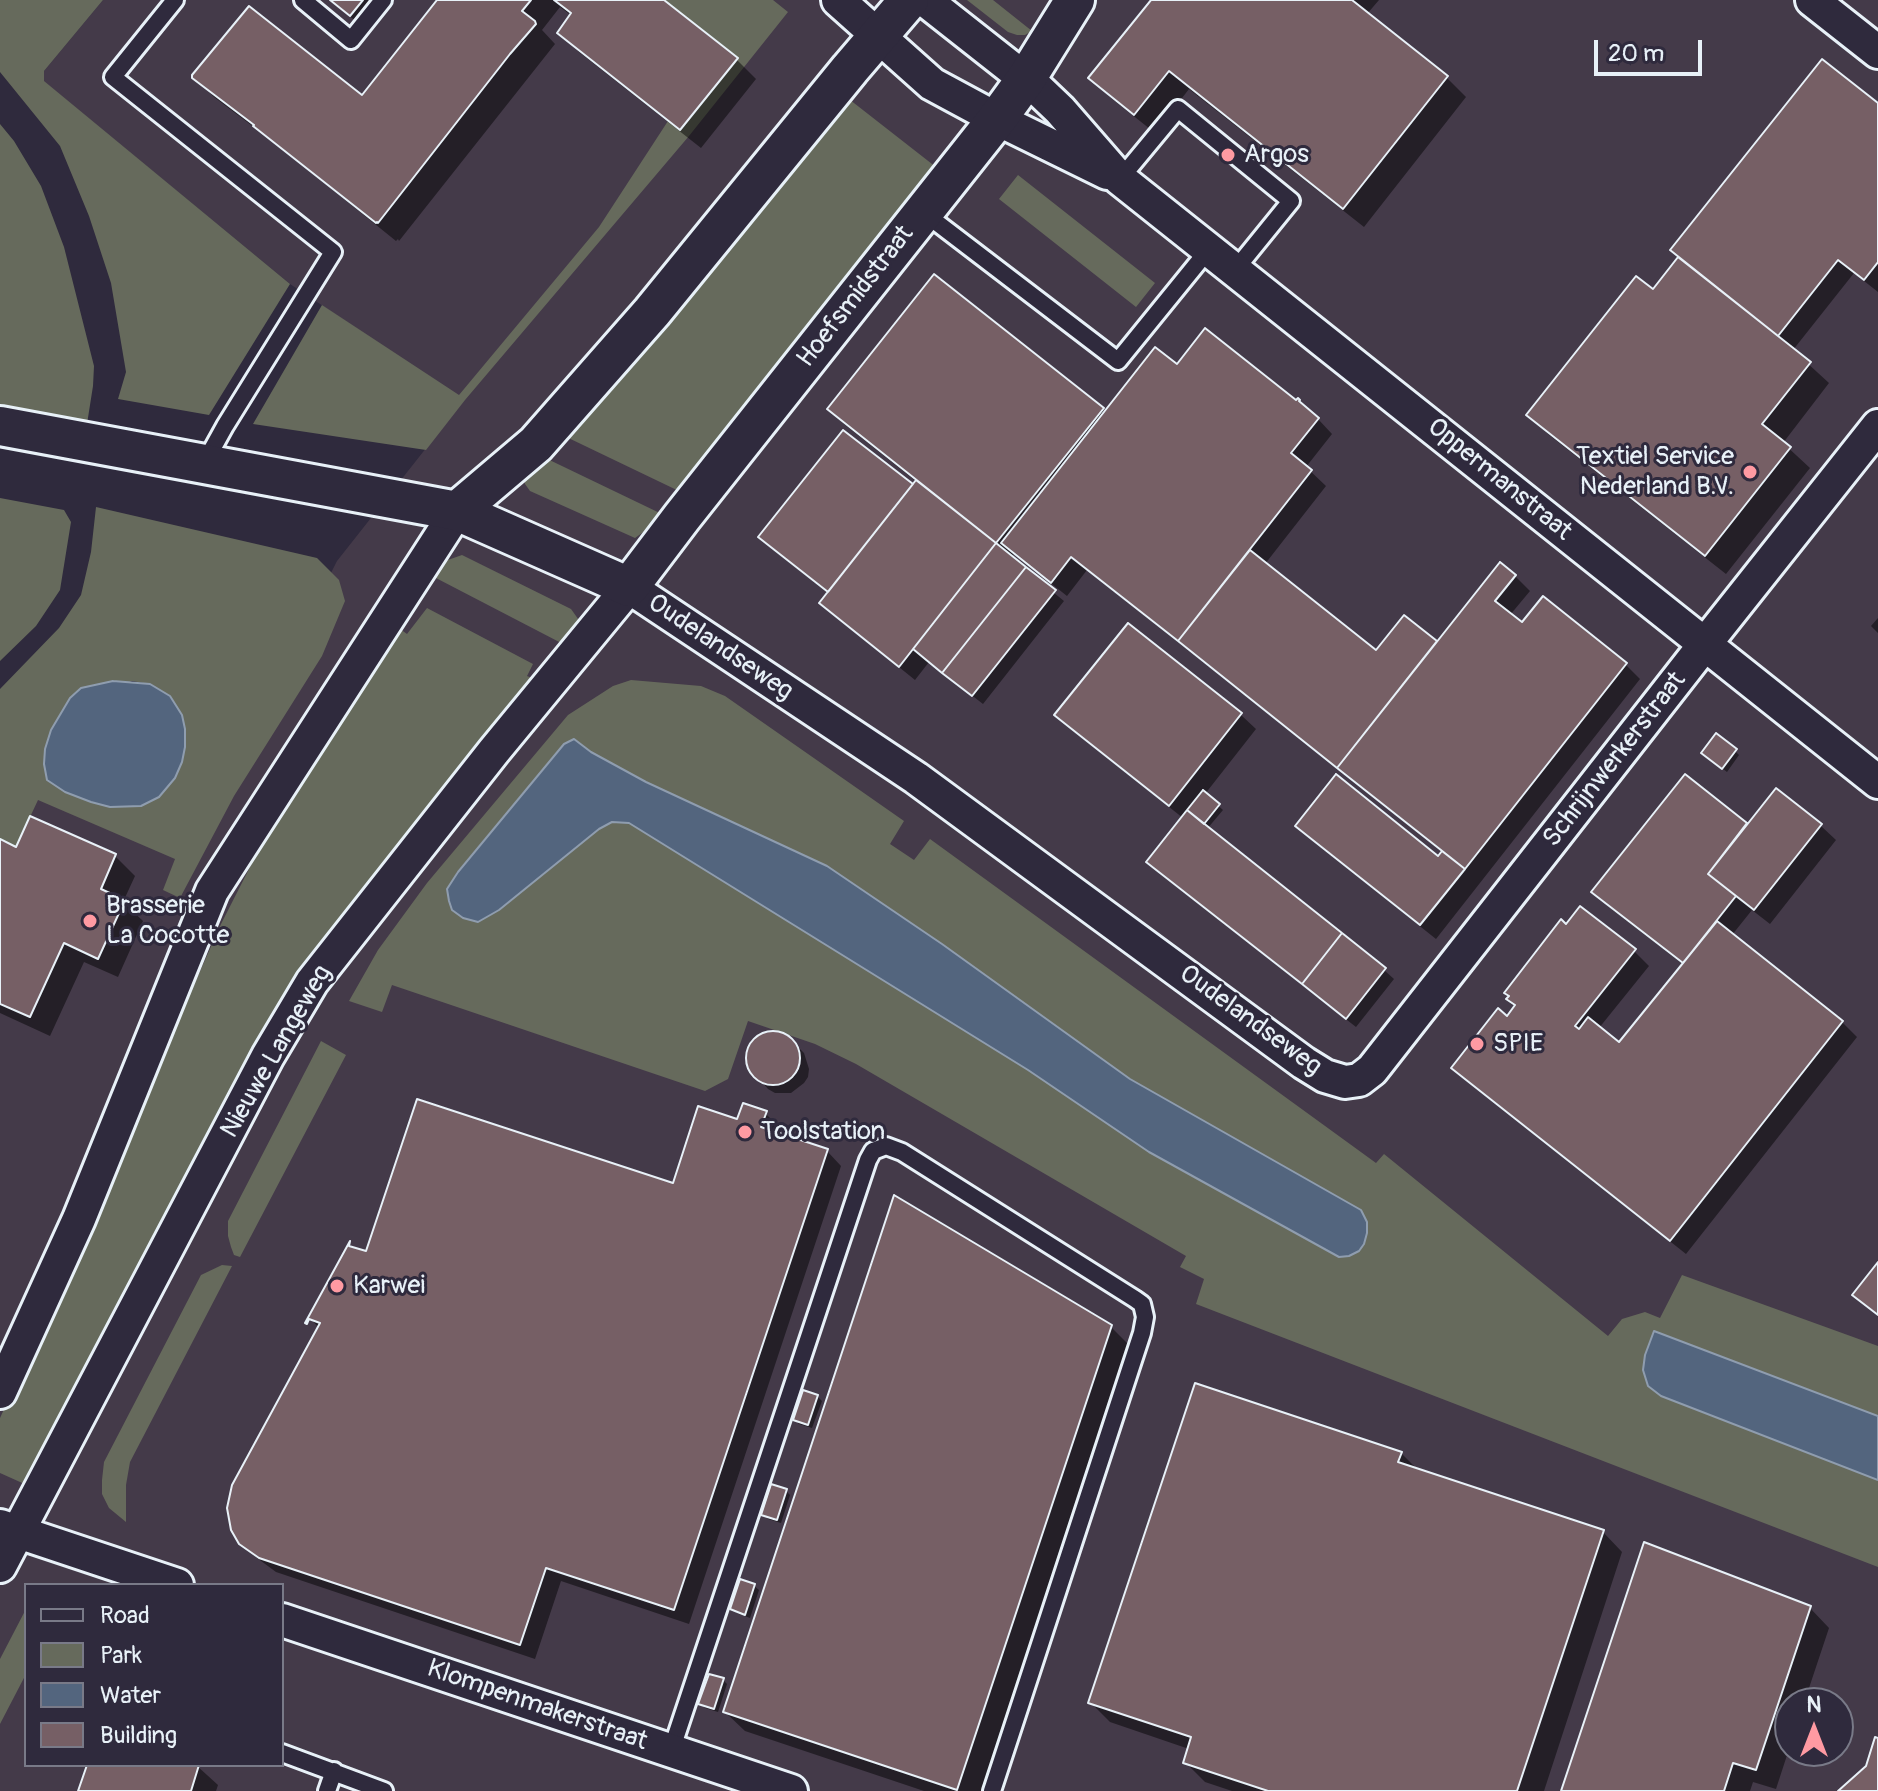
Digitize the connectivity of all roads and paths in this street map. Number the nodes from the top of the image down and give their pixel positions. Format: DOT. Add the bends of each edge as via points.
graph roads {
  1 [pos="175,0"];
  2 [pos="303,0"];
  3 [pos="383,0"];
  4 [pos="838,0"];
  5 [pos="909,0"];
  6 [pos="925,0"];
  7 [pos="1075,0"];
  8 [pos="1812,0"];
  9 [pos="877,36"];
  10 [pos="1878,52"];
  11 [pos="1026,79"];
  12 [pos="997,119"];
  13 [pos="1120,179"];
  14 [pos="923,212"];
  15 [pos="1209,249"];
  16 [pos="1235,270"];
  17 [pos="0,426"];
  18 [pos="1878,426"];
  19 [pos="204,464"];
  20 [pos="457,511"];
  21 [pos="629,587"];
  22 [pos="1705,644"];
  23 [pos="1878,782"];
  24 [pos="1345,1082"];
  25 [pos="0,1392"];
  26 [pos="9,1529"];
  27 [pos="0,1566"];
  28 [pos="171,1583"];
  29 [pos="284,1621"];
  30 [pos="671,1751"];
  31 [pos="284,1754"];
  32 [pos="334,1771"];
  33 [pos="327,1791"];
  34 [pos="384,1791"];
  35 [pos="791,1791"];
  36 [pos="992,1791"];
  1 -- 19 [label="lane" via="113,77 333,252"];
  2 -- 3 [label="lane" via="351,40"];
  4 -- 9 [label="street, Oppermanstraat"];
  5 -- 9 [label="street"];
  6 -- 11 [label="street, Oppermanstraat"];
  7 -- 11 [label="street, Hoefsmidstraat"];
  8 -- 10 [label="street"];
  9 -- 12 [label="street, Oppermanstraat" via="932,84"];
  9 -- 20 [label="street" via="652,312 536,444"];
  11 -- 12 [label="street, Hoefsmidstraat"];
  11 -- 13 [label="street, Oppermanstraat"];
  12 -- 13 [label="street, Oppermanstraat"];
  12 -- 14 [label="street, Hoefsmidstraat"];
  13 -- 15 [label="street, Oppermanstraat"];
  13 -- 16 [label="lane" via="1178,109 1291,201"];
  14 -- 15 [label="lane" via="1118,361"];
  14 -- 21 [label="street, Hoefsmidstraat"];
  15 -- 16 [label="street, Oppermanstraat"];
  16 -- 22 [label="street, Oppermanstraat"];
  17 -- 19 [label="street, Oudelandseweg"];
  18 -- 22 [label="street, Schrijnwerkerstraat"];
  19 -- 20 [label="street, Oudelandseweg"];
  20 -- 21 [label="street, Oudelandseweg"];
  20 -- 25 [label="street" via="212,891 79,1219"];
  21 -- 24 [label="street, Oudelandseweg" via="916,778 1304,1063"];
  21 -- 26 [label="street, Nieuwe Langeweg" via="312,982"];
  22 -- 23 [label="street, Oppermanstraat"];
  22 -- 24 [label="street, Schrijnwerkerstraat" via="1372,1070"];
  26 -- 27 [label="street, Nieuwe Langeweg"];
  26 -- 28 [label="street"];
  29 -- 30 [label="street, Klompenmakerstraat"];
  30 -- 35 [label="street, Klompenmakerstraat"];
  30 -- 36 [label="lane" via="868,1160 873,1151 886,1146 1135,1299 1145,1317"];
  31 -- 32 [label="lane"];
  32 -- 33 [label="lane"];
  32 -- 34 [label="lane"];
}
